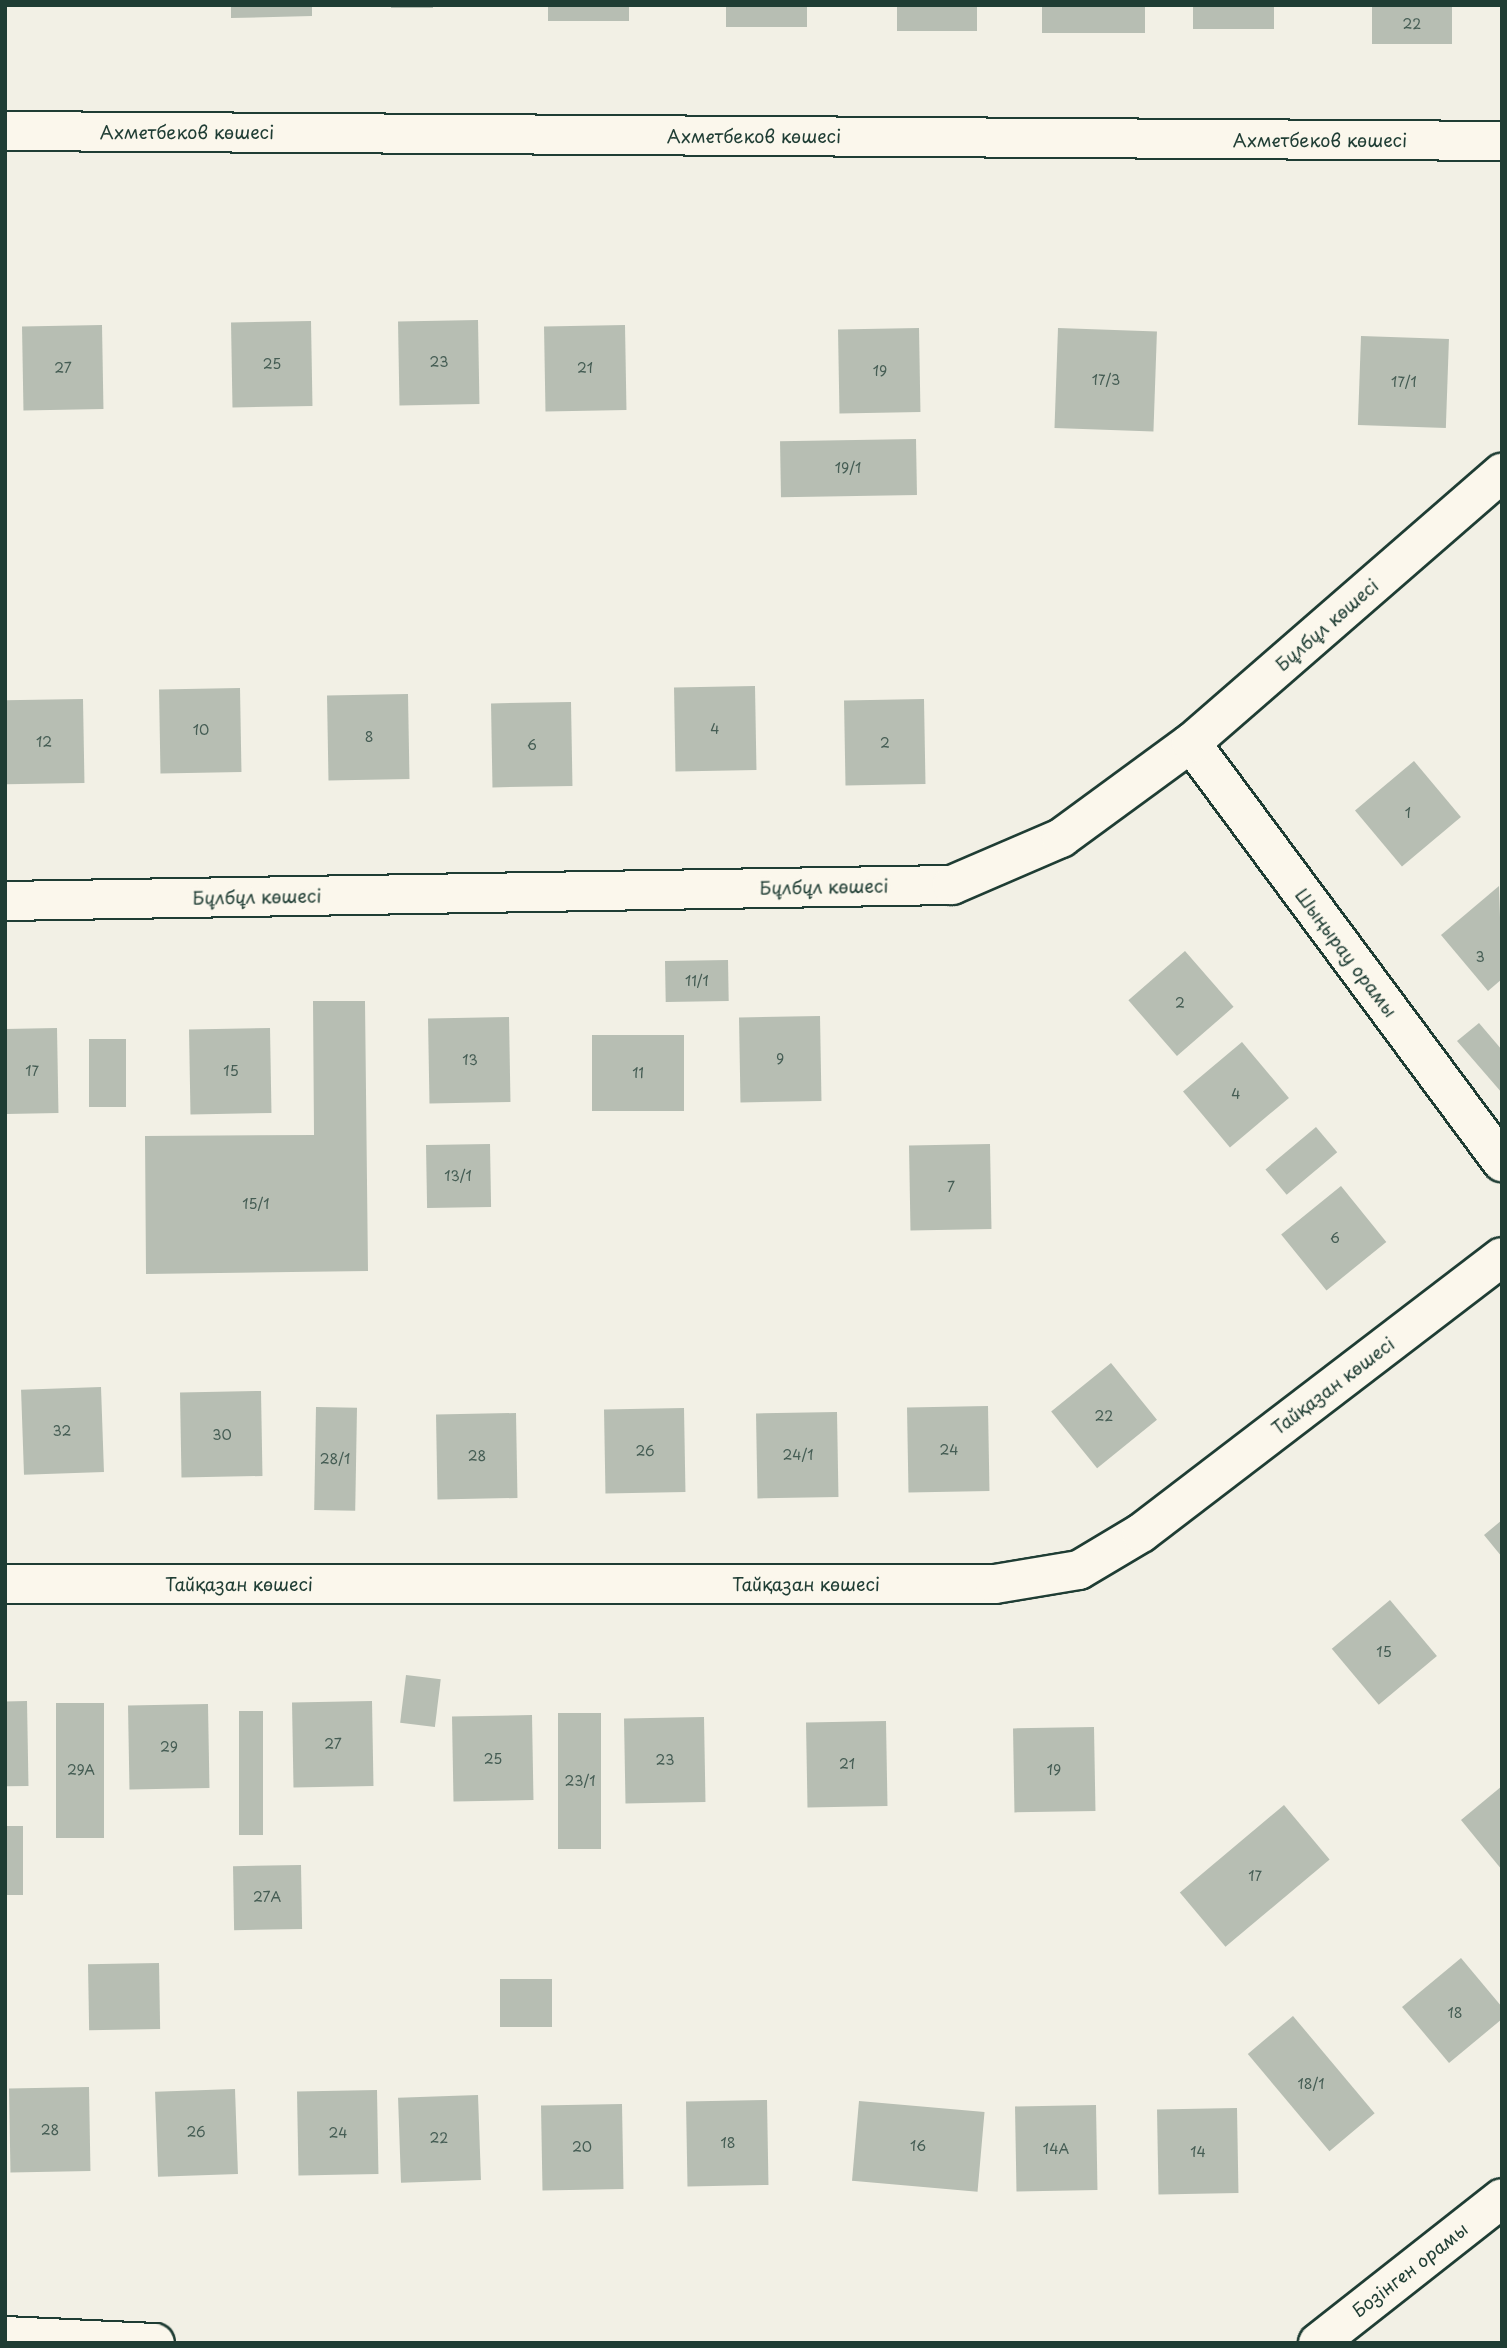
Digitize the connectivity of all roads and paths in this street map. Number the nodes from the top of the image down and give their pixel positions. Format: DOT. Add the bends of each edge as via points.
graph roads {
  1 [pos="5,131"];
  2 [pos="1502,141"];
  3 [pos="1502,473"];
  4 [pos="1191,743"];
  5 [pos="5,901"];
  6 [pos="1502,1162"];
  7 [pos="1502,1257"];
  8 [pos="5,1584"];
  9 [pos="1502,2198"];
  10 [pos="5,2336"];
  11 [pos="155,2343"];
  12 [pos="1318,2343"];
  1 -- 2 [label="street, Ахметбеков көшесі"];
  3 -- 4 [label="street, Бұлбұл көшесі"];
  4 -- 5 [label="street, Бұлбұл көшесі" via="1061,838 951,885"];
  4 -- 6 [label="street, Шыңырау орамы"];
  7 -- 8 [label="street, Тайқазан көшесі" via="1141,1533 1079,1570 995,1584"];
  9 -- 12 [label="street, Бозінген орамы"];
  10 -- 11 [label="street"];
}
